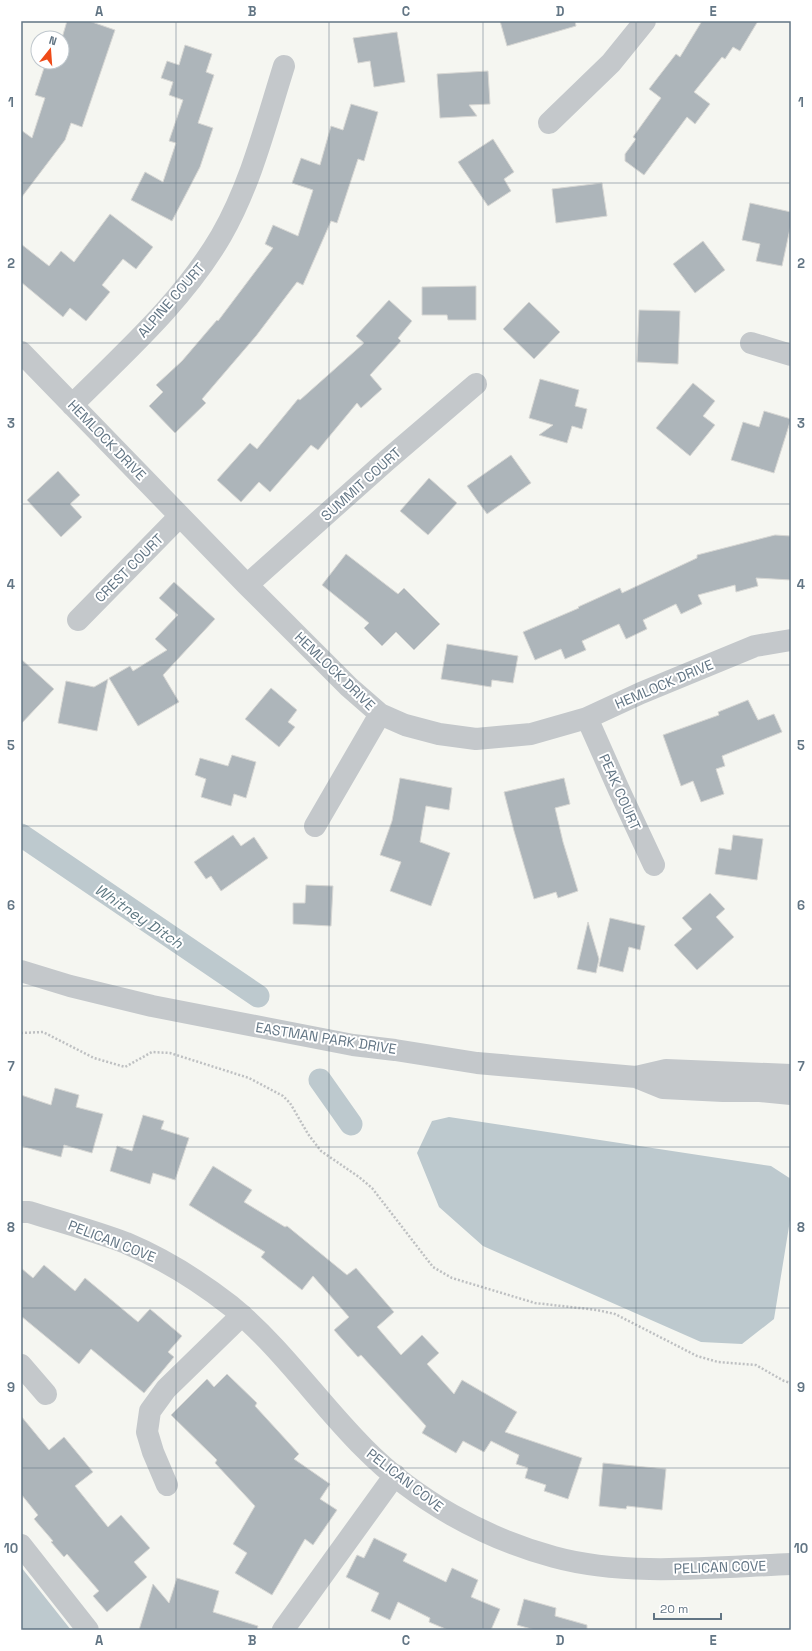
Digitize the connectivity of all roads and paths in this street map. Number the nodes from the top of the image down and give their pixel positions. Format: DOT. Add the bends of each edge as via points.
graph roads {
  1 [pos="645,21"];
  2 [pos="284,66"];
  3 [pos="549,124"];
  4 [pos="751,343"];
  5 [pos="21,352"];
  6 [pos="791,355"];
  7 [pos="476,384"];
  8 [pos="72,405"];
  9 [pos="180,516"];
  10 [pos="247,585"];
  11 [pos="78,620"];
  12 [pos="791,640"];
  13 [pos="380,714"];
  14 [pos="587,718"];
  15 [pos="315,826"];
  16 [pos="654,865"];
  17 [pos="21,971"];
  18 [pos="21,1034"];
  19 [pos="791,1075"];
  20 [pos="636,1077"];
  21 [pos="791,1094"];
  22 [pos="21,1212"];
  23 [pos="242,1315"];
  24 [pos="21,1365"];
  25 [pos="791,1383"];
  26 [pos="46,1394"];
  27 [pos="395,1475"];
  28 [pos="167,1485"];
  29 [pos="21,1545"];
  30 [pos="791,1564"];
  31 [pos="88,1630"];
  32 [pos="283,1630"];
  1 -- 3 [label="street" via="611,63"];
  2 -- 8 [label="street, ALPINE COURT" via="250,174 221,236 189,283 164,312"];
  4 -- 6 [label="street"];
  5 -- 8 [label="street, HEMLOCK DRIVE"];
  7 -- 10 [label="street, SUMMIT COURT"];
  8 -- 9 [label="street, HEMLOCK DRIVE"];
  9 -- 10 [label="street, HEMLOCK DRIVE"];
  9 -- 11 [label="street, CREST COURT"];
  10 -- 13 [label="street, HEMLOCK DRIVE"];
  12 -- 14 [label="street, HEMLOCK DRIVE" via="748,649"];
  13 -- 14 [label="street, HEMLOCK DRIVE" via="405,725 476,740 531,734"];
  13 -- 15 [label="street"];
  14 -- 16 [label="street, PEAK COURT"];
  17 -- 20 [label="street, EASTMAN PARK DRIVE" via="152,1006 353,1045 477,1063"];
  18 -- 25 [label="path" via="43,1032 94,1058 126,1067 152,1052 170,1053 249,1078 283,1096 321,1151 359,1176 372,1188 433,1267 452,1278 535,1303 615,1314 697,1356 718,1362 756,1365"];
  19 -- 20 [label="street, EASTMAN PARK DRIVE" via="666,1070"];
  20 -- 21 [label="street, EASTMAN PARK DRIVE" via="663,1088"];
  22 -- 23 [label="street, PELICAN COVE" via="29,1212 89,1230 162,1260 192,1277"];
  23 -- 27 [label="street, PELICAN COVE" via="364,1448"];
  23 -- 28 [label="street" via="166,1389 150,1411 147,1432"];
  24 -- 26 [label="street"];
  27 -- 30 [label="street, PELICAN COVE" via="427,1500 482,1531 527,1549 585,1564 641,1569"];
  27 -- 32 [label="street"];
  29 -- 31 [label="street"];
}
